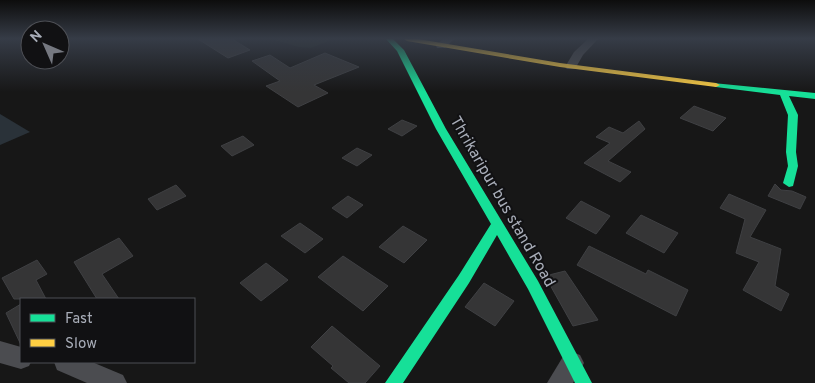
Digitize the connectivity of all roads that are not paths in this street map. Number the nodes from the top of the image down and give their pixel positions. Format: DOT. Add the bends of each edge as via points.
graph roads {
  1 [pos="404,57"];
  2 [pos="520,57"];
  3 [pos="576,57"];
  4 [pos="571,67"];
  5 [pos="784,93"];
  6 [pos="815,96"];
  7 [pos="790,183"];
  8 [pos="497,225"];
  9 [pos="0,352"];
  10 [pos="20,358"];
  11 [pos="67,363"];
  12 [pos="578,373"];
  13 [pos="115,383"];
  14 [pos="394,383"];
  15 [pos="559,383"];
  1 -- 8 [label="street, Thrikaripur bus stand Road"];
  2 -- 4 [label="street"];
  3 -- 4 [label="street"];
  4 -- 5 [label="street"];
  5 -- 6 [label="street"];
  5 -- 7 [label="street" via="793,115"];
  8 -- 12 [label="street, Thrikaripur bus stand Road" via="533,285"];
  8 -- 14 [label="street"];
  9 -- 10 [label="street"];
  11 -- 13 [label="street"];
  12 -- 15 [label="street"];
}
